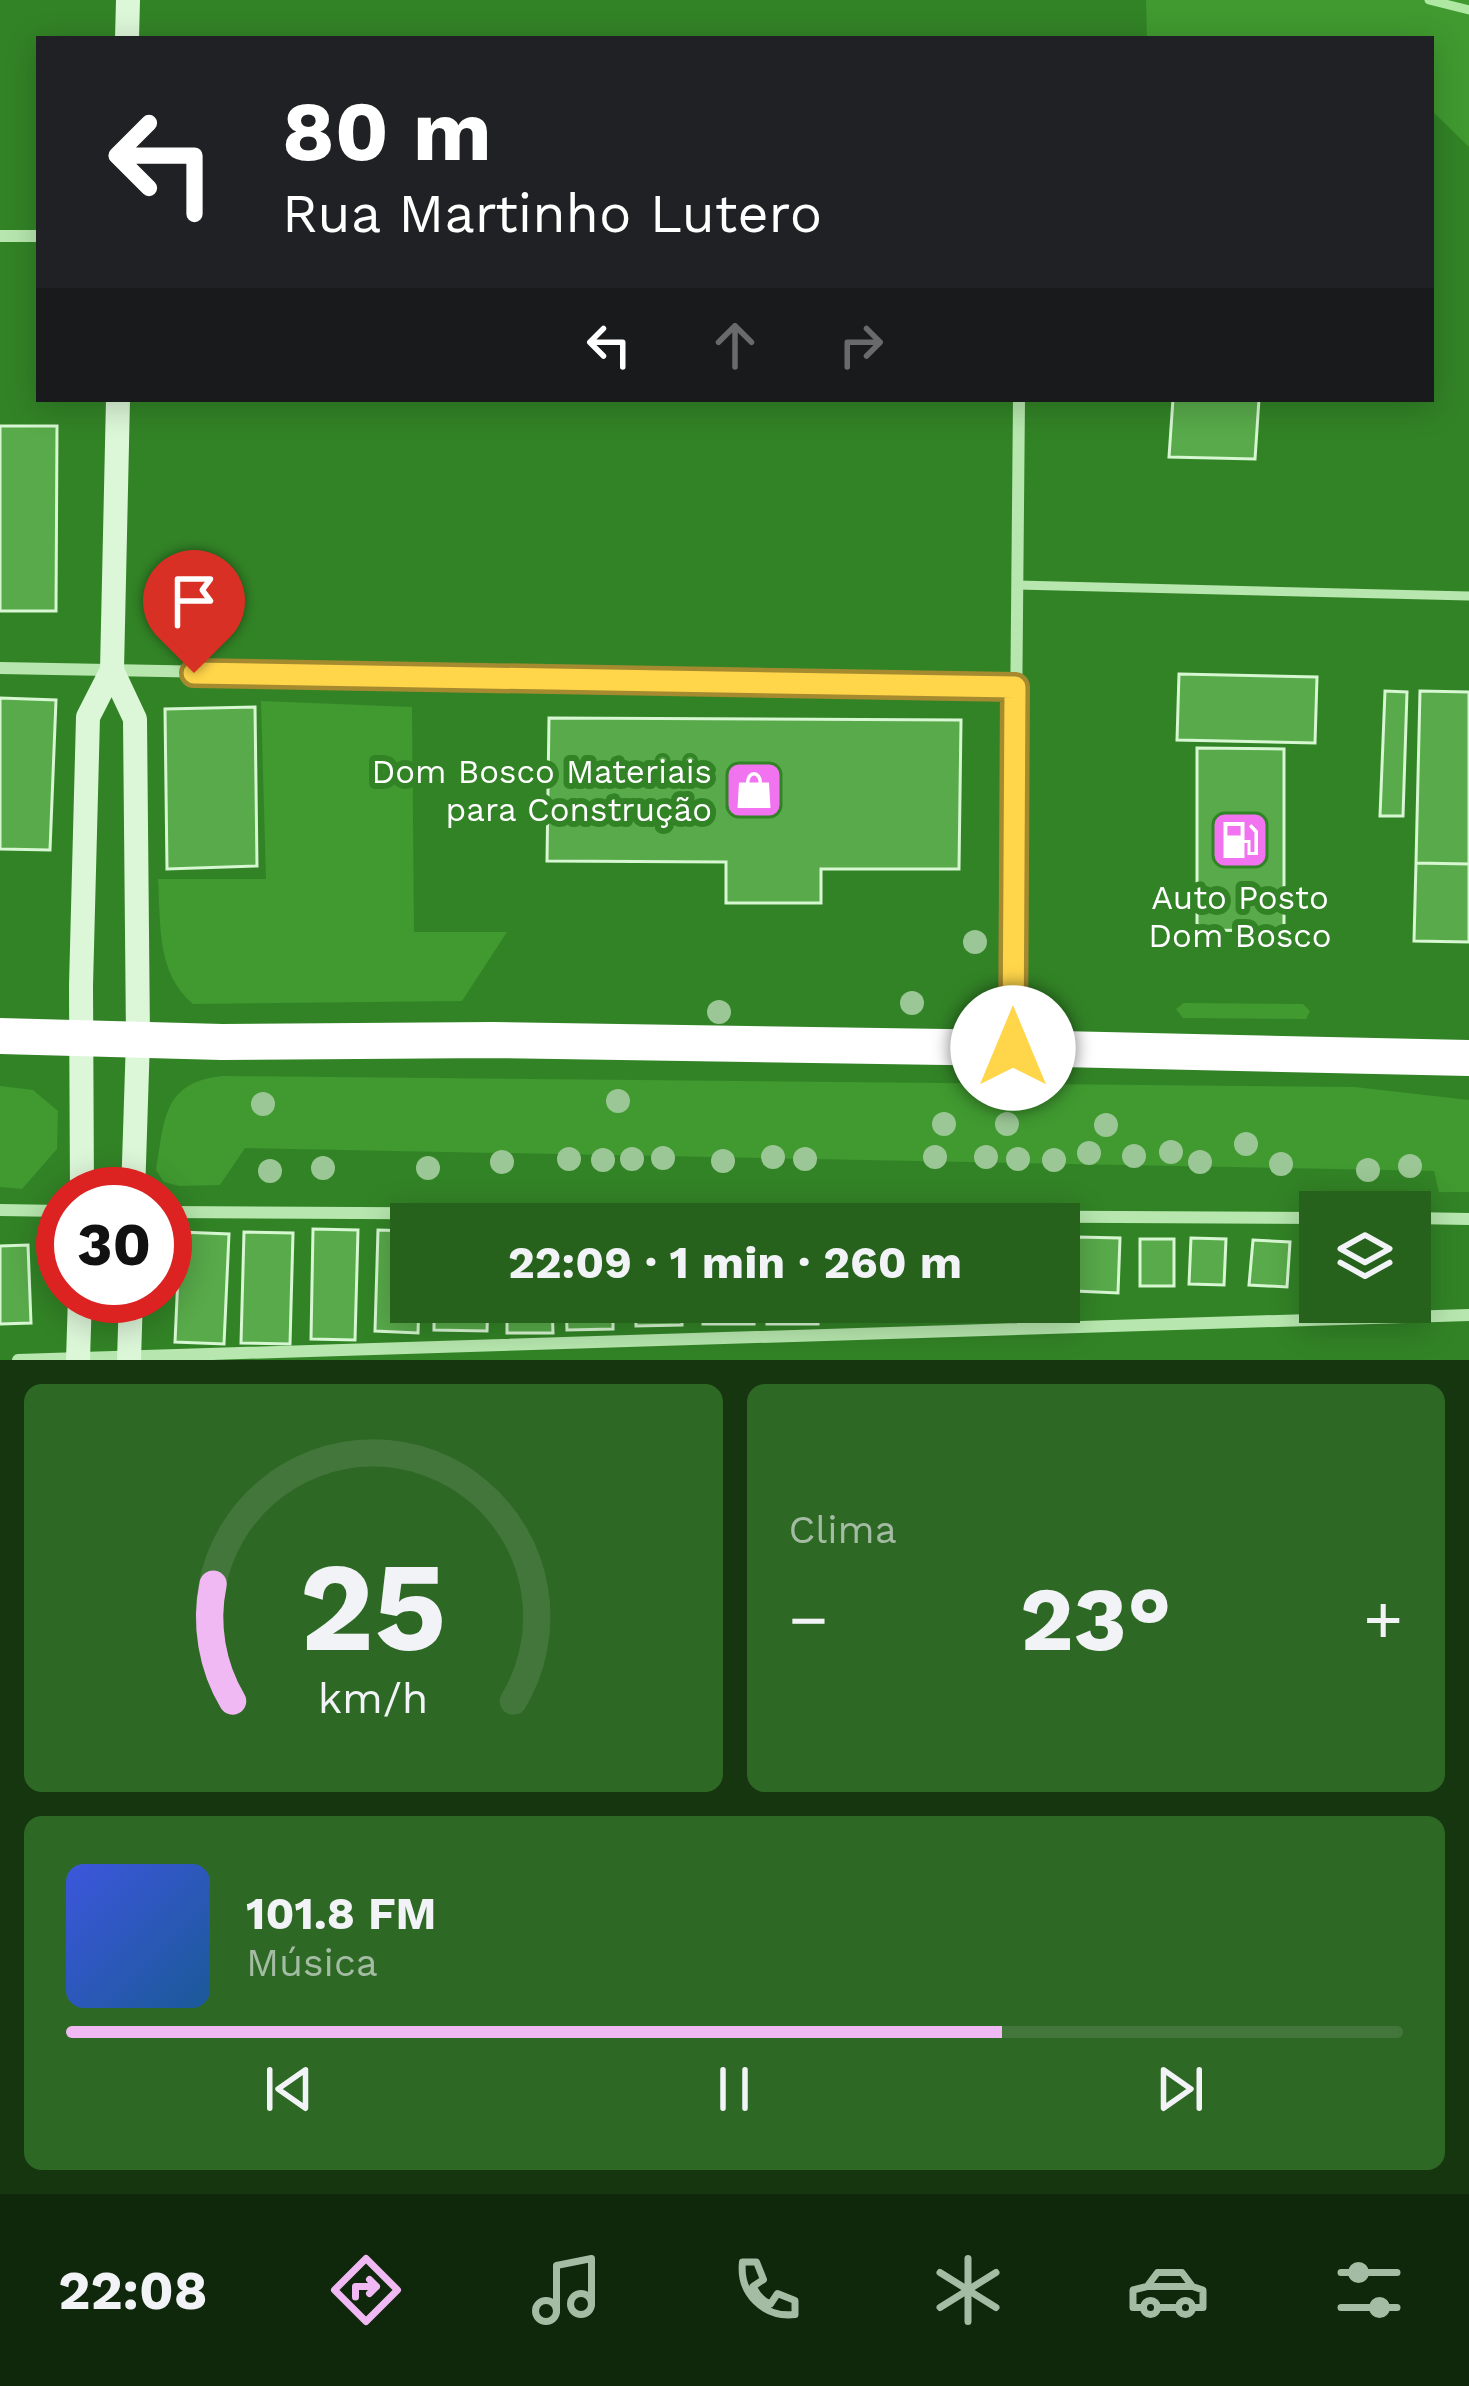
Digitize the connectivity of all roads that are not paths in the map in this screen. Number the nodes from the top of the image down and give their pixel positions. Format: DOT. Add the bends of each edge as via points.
graph roads {
  1 [pos="128,0"];
  2 [pos="127,36"];
  3 [pos="0,236"];
  4 [pos="36,236"];
  5 [pos="118,402"];
  6 [pos="1019,402"];
  7 [pos="1017,585"];
  8 [pos="1469,596"];
  9 [pos="0,668"];
  10 [pos="112,670"];
  11 [pos="1015,687"];
  12 [pos="0,1036"];
  13 [pos="82,1038"];
  14 [pos="138,1039"];
  15 [pos="1013,1048"];
  16 [pos="1469,1058"];
  17 [pos="82,1167"];
  18 [pos="134,1167"];
  19 [pos="0,1210"];
  20 [pos="36,1211"];
  21 [pos="192,1212"];
  22 [pos="1299,1218"];
  23 [pos="1431,1218"];
  24 [pos="1469,1219"];
  25 [pos="1469,1315"];
  26 [pos="79,1323"];
  27 [pos="130,1323"];
  28 [pos="78,1358"];
  29 [pos="129,1358"];
  30 [pos="18,1360"];
  1 -- 2 [label="main road"];
  3 -- 4 [label="street"];
  5 -- 10 [label="main road"];
  6 -- 7 [label="street"];
  7 -- 8 [label="lane"];
  7 -- 11 [label="street"];
  9 -- 10 [label="street"];
  10 -- 11 [label="street"];
  10 -- 13 [label="main road" via="88,717"];
  10 -- 14 [label="main road" via="135,719"];
  11 -- 15 [label="street"];
  12 -- 13 [label="highway"];
  13 -- 14 [label="highway"];
  13 -- 17 [label="main road"];
  14 -- 15 [label="highway"];
  14 -- 18 [label="main road"];
  15 -- 16 [label="highway"];
  19 -- 20 [label="street"];
  21 -- 22 [label="street"];
  23 -- 24 [label="street"];
  25 -- 29 [label="street"];
  26 -- 28 [label="main road"];
  27 -- 29 [label="main road"];
  28 -- 29 [label="street"];
  28 -- 30 [label="street"];
}
